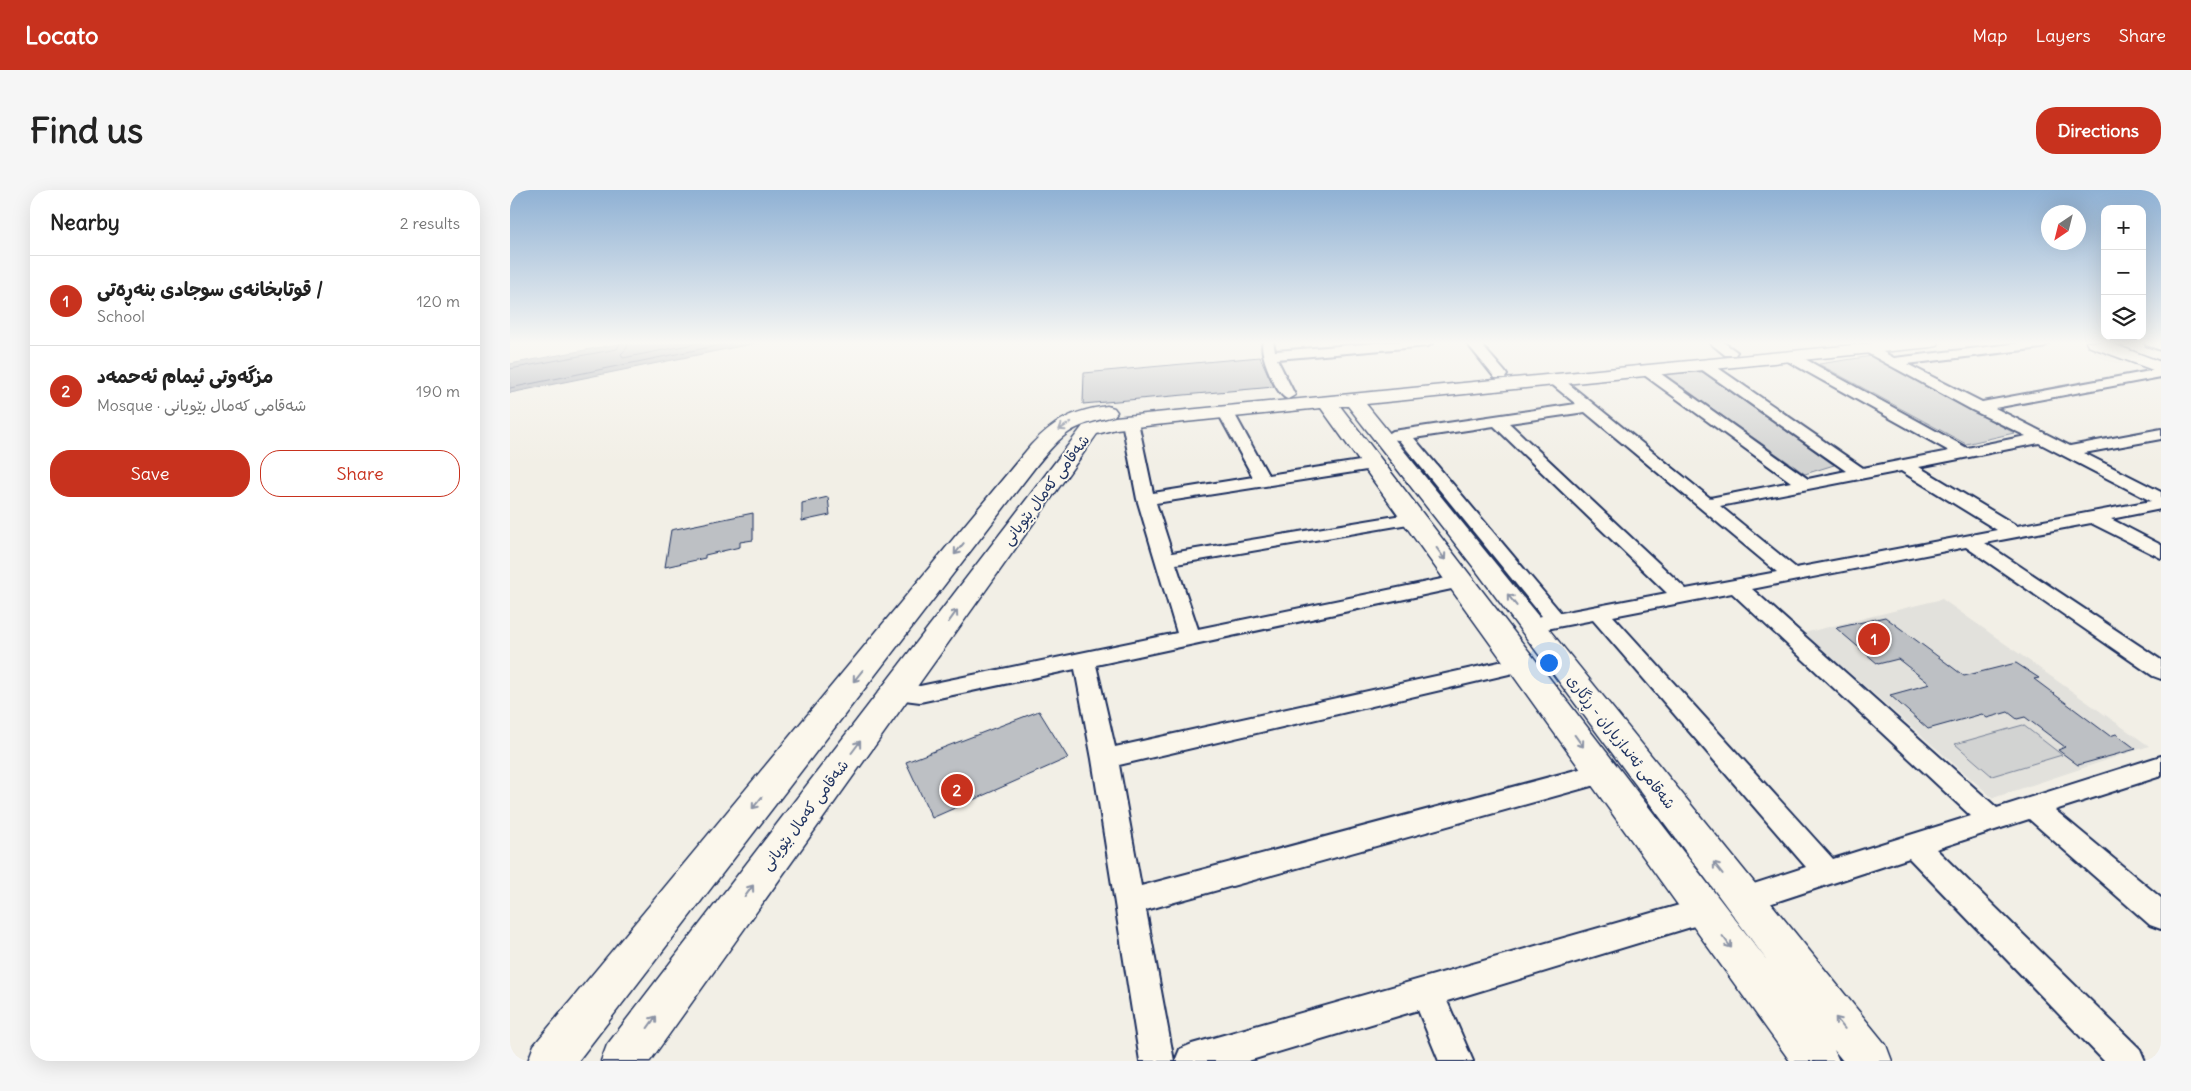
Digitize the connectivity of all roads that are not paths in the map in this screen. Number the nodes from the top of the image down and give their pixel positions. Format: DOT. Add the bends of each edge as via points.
graph roads {
  1 [pos="1272,383"];
  2 [pos="1425,383"];
  3 [pos="1519,383"];
  4 [pos="1558,383"];
  5 [pos="1675,383"];
  6 [pos="1730,383"];
  7 [pos="1837,383"];
  8 [pos="1930,383"];
  9 [pos="2109,383"];
  10 [pos="1274,400"];
  11 [pos="1340,401"];
  12 [pos="1588,407"];
  13 [pos="1977,407"];
  14 [pos="1226,413"];
  15 [pos="1497,420"];
  16 [pos="1130,422"];
  17 [pos="2161,434"];
  18 [pos="2041,438"];
  19 [pos="1387,445"];
  20 [pos="2067,452"];
  21 [pos="1966,454"];
  22 [pos="1905,466"];
  23 [pos="1861,474"];
  24 [pos="1263,481"];
  25 [pos="1806,485"];
  26 [pos="1146,499"];
  27 [pos="2161,499"];
  28 [pos="1706,504"];
  29 [pos="2161,504"];
  30 [pos="2093,517"];
  31 [pos="1414,518"];
  32 [pos="2014,532"];
  33 [pos="1968,541"];
  34 [pos="2161,552"];
  35 [pos="1165,560"];
  36 [pos="1793,575"];
  37 [pos="1461,581"];
  38 [pos="1736,585"];
  39 [pos="1682,596"];
  40 [pos="1598,612"];
  41 [pos="1543,622"];
  42 [pos="1189,636"];
  43 [pos="1084,659"];
  44 [pos="1522,664"];
  45 [pos="2161,671"];
  46 [pos="897,692"];
  47 [pos="1588,700"];
  48 [pos="1555,708"];
  49 [pos="1105,759"];
  50 [pos="2161,766"];
  51 [pos="1602,773"];
  52 [pos="2033,807"];
  53 [pos="1993,820"];
  54 [pos="1914,846"];
  55 [pos="1828,873"];
  56 [pos="1742,900"];
  57 [pos="1128,902"];
  58 [pos="1704,911"];
  59 [pos="2161,916"];
  60 [pos="1427,992"];
  61 [pos="550,1061"];
  62 [pos="623,1061"];
  63 [pos="1156,1061"];
  64 [pos="1192,1061"];
  65 [pos="1456,1061"];
  66 [pos="1817,1061"];
  67 [pos="1870,1061"];
  68 [pos="2128,1061"];
  1 -- 10 [label="street"];
  2 -- 10 [label="main road, شەقامی کەمال بێویانی"];
  3 -- 11 [label="main road, شەقامی کەمال بێویانی"];
  4 -- 12 [label="street"];
  5 -- 25 [label="street"];
  6 -- 23 [label="street"];
  7 -- 21 [label="street"];
  8 -- 13 [label="street"];
  9 -- 13 [label="street"];
  10 -- 11 [label="main road, شەقامی کەمال بێویانی"];
  10 -- 14 [label="main road, شەقامی کەمال بێویانی"];
  10 -- 61 [label="main road, شەقامی کەمال بێویانی, one-way" via="1101,413 1081,417 1060,428"];
  11 -- 19 [label="main road, شەقامی ئەندازیاران - ڕزگاری"];
  12 -- 15 [label="street"];
  12 -- 28 [label="street"];
  13 -- 18 [label="street"];
  14 -- 16 [label="main road, شەقامی کەمال بێویانی"];
  14 -- 24 [label="street"];
  15 -- 19 [label="street"];
  15 -- 39 [label="street"];
  16 -- 26 [label="street"];
  46 -- 16 [label="main road, شەقامی کەمال بێویانی, one-way" via="1085,435 1101,426"];
  17 -- 20 [label="street"];
  18 -- 20 [label="street"];
  18 -- 21 [label="street"];
  19 -- 24 [label="street"];
  19 -- 31 [label="main road, شەقامی ئەندازیاران - ڕزگاری"];
  19 -- 41 [label="main road, شەقامی ئەندازیاران - ڕزگاری"];
  20 -- 27 [label="street"];
  21 -- 22 [label="street"];
  22 -- 23 [label="street"];
  22 -- 32 [label="street"];
  23 -- 25 [label="street"];
  24 -- 26 [label="street"];
  25 -- 28 [label="street"];
  26 -- 35 [label="street"];
  28 -- 36 [label="street"];
  29 -- 30 [label="street"];
  30 -- 32 [label="street"];
  30 -- 34 [label="street"];
  31 -- 35 [label="street"];
  31 -- 37 [label="main road, شەقامی ئەندازیاران - ڕزگاری, one-way"];
  32 -- 33 [label="street"];
  33 -- 36 [label="street"];
  33 -- 45 [label="street"];
  35 -- 42 [label="street"];
  36 -- 38 [label="street"];
  37 -- 42 [label="street"];
  37 -- 44 [label="main road, شەقامی ئەندازیاران - ڕزگاری"];
  38 -- 39 [label="street"];
  38 -- 53 [label="street"];
  39 -- 40 [label="street"];
  40 -- 41 [label="street"];
  40 -- 55 [label="street"];
  41 -- 47 [label="main road, شەقامی ئەندازیاران - ڕزگاری"];
  42 -- 43 [label="street"];
  43 -- 46 [label="street" via="920,694"];
  43 -- 49 [label="street"];
  44 -- 48 [label="main road, شەقامی ئەندازیاران - ڕزگاری"];
  44 -- 49 [label="street"];
  62 -- 46 [label="main road, شەقامی کەمال بێویانی, one-way"];
  47 -- 48 [label="main road"];
  56 -- 47 [label="main road, شەقامی ئەندازیاران - ڕزگاری, one-way"];
  48 -- 51 [label="main road, شەقامی ئەندازیاران - ڕزگاری, one-way"];
  49 -- 57 [label="street"];
  50 -- 52 [label="street"];
  51 -- 57 [label="street"];
  51 -- 58 [label="main road, شەقامی ئەندازیاران - ڕزگاری"];
  52 -- 53 [label="street"];
  52 -- 59 [label="street"];
  53 -- 54 [label="street"];
  54 -- 55 [label="street"];
  54 -- 68 [label="street"];
  55 -- 56 [label="street"];
  67 -- 56 [label="main road, شەقامی ئەندازیاران - ڕزگاری, one-way"];
  57 -- 63 [label="street"];
  58 -- 60 [label="street"];
  58 -- 66 [label="main road, شەقامی ئەندازیاران - ڕزگاری, one-way"];
  60 -- 64 [label="street"];
  60 -- 65 [label="street"];
}
